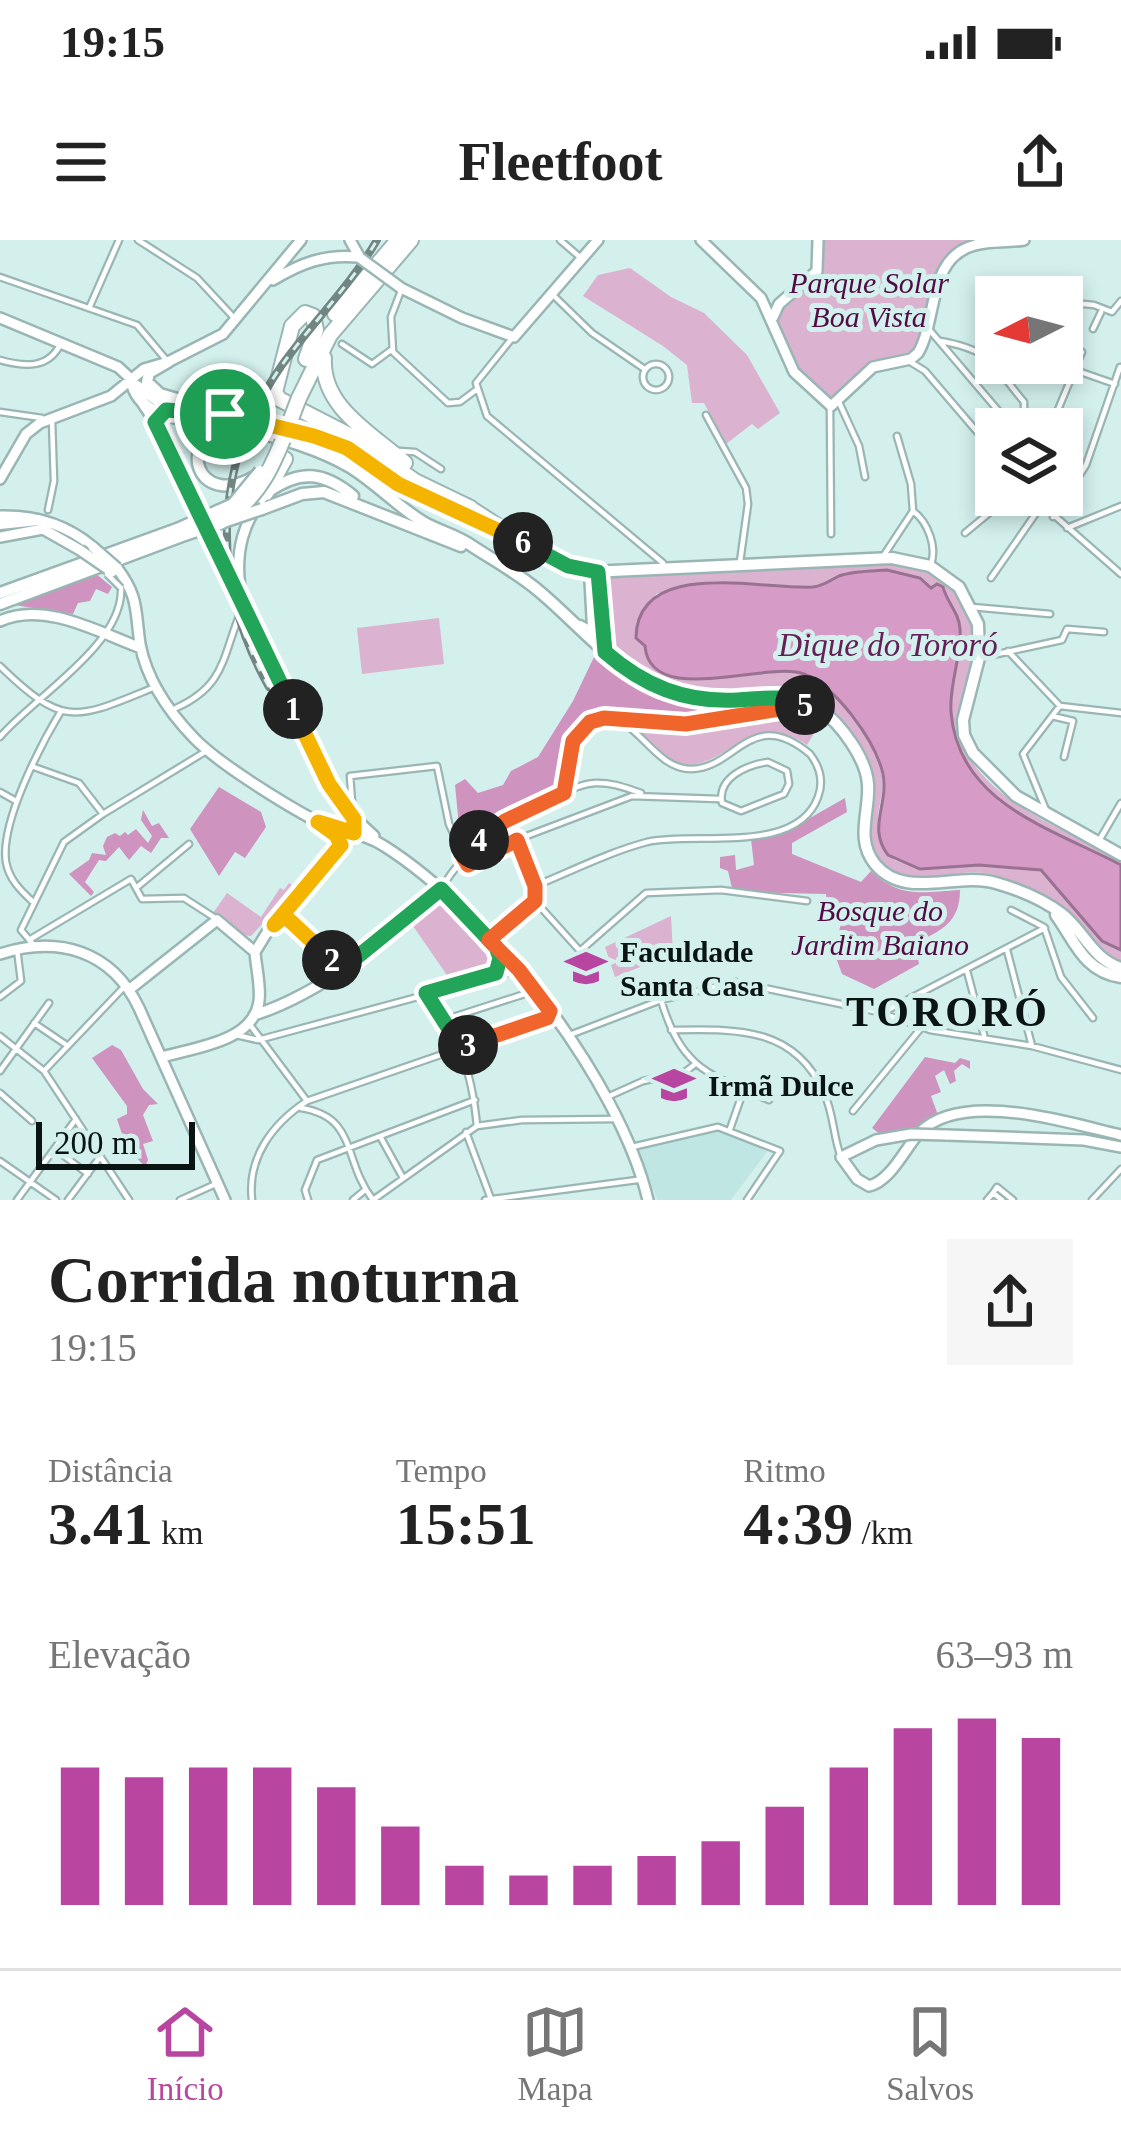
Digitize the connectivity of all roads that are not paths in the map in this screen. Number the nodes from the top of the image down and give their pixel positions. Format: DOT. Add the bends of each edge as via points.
graph roads {
  1 [pos="119,240"];
  2 [pos="138,240"];
  3 [pos="350,240"];
  4 [pos="398,240"];
  5 [pos="410,240"];
  6 [pos="560,240"];
  7 [pos="598,240"];
  8 [pos="701,240"];
  9 [pos="818,240"];
  10 [pos="1024,240"];
  11 [pos="297,244"];
  12 [pos="335,255"];
  13 [pos="359,257"];
  14 [pos="582,260"];
  15 [pos="301,263"];
  16 [pos="0,277"];
  17 [pos="266,284"];
  18 [pos="401,288"];
  19 [pos="552,294"];
  20 [pos="761,298"];
  21 [pos="784,300"];
  22 [pos="1121,301"];
  23 [pos="1083,303"];
  24 [pos="90,308"];
  25 [pos="1102,310"];
  26 [pos="0,318"];
  27 [pos="236,320"];
  28 [pos="341,321"];
  29 [pos="773,322"];
  30 [pos="927,327"];
  31 [pos="1093,328"];
  32 [pos="514,337"];
  33 [pos="940,341"];
  34 [pos="61,343"];
  35 [pos="342,344"];
  36 [pos="922,347"];
  37 [pos="392,350"];
  38 [pos="324,358"];
  39 [pos="306,359"];
  40 [pos="0,360"];
  41 [pos="907,361"];
  42 [pos="168,362"];
  43 [pos="118,367"];
  44 [pos="1120,367"];
  45 [pos="643,368"];
  46 [pos="144,369"];
  47 [pos="926,371"];
  48 [pos="1083,373"];
  49 [pos="131,379"];
  50 [pos="1115,384"];
  51 [pos="476,389"];
  52 [pos="299,397"];
  53 [pos="834,403"];
  54 [pos="996,408"];
  55 [pos="1024,408"];
  56 [pos="208,410"];
  57 [pos="0,412"];
  58 [pos="225,414"];
  59 [pos="706,416"];
  60 [pos="51,418"];
  61 [pos="157,418"];
  62 [pos="248,429"];
  63 [pos="975,429"];
  64 [pos="897,436"];
  65 [pos="392,452"];
  66 [pos="441,469"];
  67 [pos="260,471"];
  68 [pos="865,477"];
  69 [pos="0,479"];
  70 [pos="264,501"];
  71 [pos="446,506"];
  72 [pos="1121,506"];
  73 [pos="471,508"];
  74 [pos="913,512"];
  75 [pos="410,514"];
  76 [pos="43,515"];
  77 [pos="985,516"];
  78 [pos="1034,516"];
  79 [pos="1053,517"];
  80 [pos="0,520"];
  81 [pos="220,522"];
  82 [pos="24,526"];
  83 [pos="1067,528"];
  84 [pos="179,532"];
  85 [pos="965,533"];
  86 [pos="510,534"];
  87 [pos="831,534"];
  88 [pos="0,537"];
  89 [pos="482,553"];
  90 [pos="882,558"];
  91 [pos="96,561"];
  92 [pos="663,563"];
  93 [pos="930,566"];
  94 [pos="740,568"];
  95 [pos="114,570"];
  96 [pos="594,572"];
  97 [pos="1121,574"];
  98 [pos="991,578"];
  99 [pos="125,587"];
  100 [pos="0,593"];
  101 [pos="0,604"];
  102 [pos="244,605"];
  103 [pos="972,607"];
  104 [pos="1050,614"];
  105 [pos="0,621"];
  106 [pos="572,621"];
  107 [pos="1104,632"];
  108 [pos="104,634"];
  109 [pos="118,639"];
  110 [pos="96,646"];
  111 [pos="141,648"];
  112 [pos="1008,651"];
  113 [pos="605,652"];
  114 [pos="980,658"];
  115 [pos="0,666"];
  116 [pos="155,687"];
  117 [pos="37,700"];
  118 [pos="814,705"];
  119 [pos="1060,706"];
  120 [pos="176,708"];
  121 [pos="61,711"];
  122 [pos="1121,713"];
  123 [pos="1052,716"];
  124 [pos="621,722"];
  125 [pos="0,737"];
  126 [pos="208,750"];
  127 [pos="1064,757"];
  128 [pos="34,767"];
  129 [pos="0,793"];
  130 [pos="564,793"];
  131 [pos="648,795"];
  132 [pos="719,799"];
  133 [pos="18,802"];
  134 [pos="1121,802"];
  135 [pos="103,814"];
  136 [pos="1048,815"];
  137 [pos="354,819"];
  138 [pos="318,822"];
  139 [pos="354,833"];
  140 [pos="517,840"];
  141 [pos="1098,842"];
  142 [pos="189,844"];
  143 [pos="386,847"];
  144 [pos="1121,855"];
  145 [pos="463,857"];
  146 [pos="4,869"];
  147 [pos="535,886"];
  148 [pos="136,888"];
  149 [pos="441,889"];
  150 [pos="535,901"];
  151 [pos="807,901"];
  152 [pos="34,903"];
  153 [pos="1011,910"];
  154 [pos="285,916"];
  155 [pos="309,918"];
  156 [pos="217,920"];
  157 [pos="274,925"];
  158 [pos="1045,928"];
  159 [pos="299,930"];
  160 [pos="492,943"];
  161 [pos="32,944"];
  162 [pos="254,946"];
  163 [pos="17,949"];
  164 [pos="1007,950"];
  165 [pos="0,954"];
  166 [pos="339,970"];
  167 [pos="519,970"];
  168 [pos="967,971"];
  169 [pos="1121,972"];
  170 [pos="496,973"];
  171 [pos="128,987"];
  172 [pos="534,991"];
  173 [pos="426,993"];
  174 [pos="0,997"];
  175 [pos="912,999"];
  176 [pos="260,1000"];
  177 [pos="661,1000"];
  178 [pos="49,1003"];
  179 [pos="899,1005"];
  180 [pos="270,1010"];
  181 [pos="550,1011"];
  182 [pos="878,1012"];
  183 [pos="917,1014"];
  184 [pos="254,1015"];
  185 [pos="1093,1018"];
  186 [pos="444,1020"];
  187 [pos="904,1022"];
  188 [pos="34,1023"];
  189 [pos="921,1028"];
  190 [pos="671,1030"];
  191 [pos="236,1035"];
  192 [pos="0,1036"];
  193 [pos="567,1036"];
  194 [pos="985,1037"];
  195 [pos="258,1040"];
  196 [pos="68,1046"];
  197 [pos="1032,1046"];
  198 [pos="461,1048"];
  199 [pos="16,1049"];
  200 [pos="162,1058"];
  201 [pos="695,1065"];
  202 [pos="1121,1070"];
  203 [pos="0,1071"];
  204 [pos="44,1071"];
  205 [pos="744,1089"];
  206 [pos="0,1093"];
  207 [pos="604,1098"];
  208 [pos="475,1100"];
  209 [pos="769,1100"];
  210 [pos="307,1101"];
  211 [pos="297,1107"];
  212 [pos="853,1111"];
  213 [pos="1031,1117"];
  214 [pos="76,1119"];
  215 [pos="617,1119"];
  216 [pos="32,1120"];
  217 [pos="477,1126"];
  218 [pos="730,1131"];
  219 [pos="466,1132"];
  220 [pos="1121,1135"];
  221 [pos="381,1138"];
  222 [pos="1028,1138"];
  223 [pos="629,1147"];
  224 [pos="1121,1147"];
  225 [pos="55,1149"];
  226 [pos="348,1149"];
  227 [pos="101,1156"];
  228 [pos="841,1157"];
  229 [pos="0,1161"];
  230 [pos="1121,1169"];
  231 [pos="88,1174"];
  232 [pos="640,1175"];
  233 [pos="403,1178"];
  234 [pos="30,1182"];
  235 [pos="218,1183"];
  236 [pos="365,1190"];
  237 [pos="123,1191"];
  238 [pos="993,1193"];
  239 [pos="538,1197"];
  240 [pos="488,1199"];
  241 [pos="17,1200"];
  242 [pos="56,1200"];
  243 [pos="68,1200"];
  244 [pos="117,1200"];
  245 [pos="129,1200"];
  246 [pos="180,1200"];
  247 [pos="226,1200"];
  248 [pos="252,1200"];
  249 [pos="308,1200"];
  250 [pos="353,1200"];
  251 [pos="373,1200"];
  252 [pos="648,1200"];
  253 [pos="747,1200"];
  254 [pos="987,1200"];
  255 [pos="1002,1200"];
  256 [pos="1013,1200"];
  257 [pos="1092,1200"];
  1 -- 24 [label="street"];
  2 -- 27 [label="street" via="197,278"];
  3 -- 12 [label="main road"];
  3 -- 13 [label="main road"];
  4 -- 39 [label="highway"];
  5 -- 28 [label="highway"];
  6 -- 14 [label="street"];
  7 -- 14 [label="main road"];
  8 -- 20 [label="main road"];
  9 -- 21 [label="main road" via="817,271"];
  10 -- 30 [label="main road" via="971,245 953,256"];
  11 -- 15 [label="main road" via="293,257"];
  11 -- 17 [label="main road"];
  12 -- 13 [label="main road"];
  12 -- 15 [label="main road"];
  13 -- 18 [label="main road, bridge"];
  14 -- 19 [label="main road"];
  15 -- 17 [label="main road"];
  16 -- 24 [label="street"];
  17 -- 27 [label="main road"];
  18 -- 32 [label="main road"];
  18 -- 37 [label="street"];
  19 -- 32 [label="main road"];
  19 -- 45 [label="street"];
  20 -- 21 [label="main road"];
  20 -- 29 [label="main road"];
  21 -- 29 [label="main road"];
  22 -- 25 [label="street" via="1112,312"];
  23 -- 25 [label="street"];
  24 -- 42 [label="street" via="137,325"];
  25 -- 31 [label="street"];
  26 -- 34 [label="main road"];
  27 -- 42 [label="main road"];
  28 -- 38 [label="highway"];
  28 -- 52 [label="highway"];
  29 -- 53 [label="main road" via="794,372"];
  30 -- 33 [label="street"];
  30 -- 36 [label="main road"];
  32 -- 51 [label="street"];
  33 -- 54 [label="street"];
  33 -- 55 [label="street" via="984,354"];
  34 -- 40 [label="street" via="39,364"];
  34 -- 43 [label="main road"];
  35 -- 37 [label="street" via="372,364"];
  36 -- 41 [label="main road"];
  36 -- 47 [label="street"];
  37 -- 51 [label="street" via="448,403"];
  38 -- 52 [label="highway"];
  38 -- 65 [label="highway" via="333,398"];
  39 -- 52 [label="highway"];
  39 -- 73 [label="highway" via="317,326 305,313 292,326 279,399"];
  41 -- 47 [label="street"];
  41 -- 53 [label="main road" via="873,367"];
  42 -- 46 [label="main road"];
  42 -- 56 [label="main road" via="147,376 148,386"];
  43 -- 46 [label="main road"];
  43 -- 49 [label="main road"];
  44 -- 50 [label="street"];
  45 -- 45 [label="street" via="651,388 669,386 663,368"];
  46 -- 49 [label="main road"];
  47 -- 63 [label="street"];
  48 -- 50 [label="street"];
  49 -- 56 [label="main road" via="152,399"];
  49 -- 60 [label="main road" via="111,396"];
  49 -- 61 [label="main road"];
  50 -- 79 [label="street" via="1086,465"];
  51 -- 92 [label="street" via="492,422"];
  52 -- 67 [label="highway"];
  52 -- 70 [label="highway" via="285,459"];
  52 -- 81 [label="highway, bridge" via="260,490"];
  53 -- 68 [label="street" via="860,446"];
  53 -- 87 [label="street"];
  56 -- 58 [label="main road"];
  57 -- 60 [label="street"];
  58 -- 61 [label="main road" via="166,410"];
  58 -- 71 [label="main road" via="347,448"];
  59 -- 94 [label="street" via="746,488"];
  60 -- 69 [label="main road" via="26,434"];
  60 -- 76 [label="street" via="55,481"];
  61 -- 62 [label="main road"];
  61 -- 102 [label="main road"];
  62 -- 67 [label="main road" via="222,430 205,441 198,462 220,487"];
  62 -- 75 [label="main road" via="338,461"];
  64 -- 74 [label="street"];
  65 -- 66 [label="street" via="415,452"];
  65 -- 73 [label="highway"];
  67 -- 84 [label="main road, bridge" via="233,504"];
  70 -- 81 [label="main road, bridge"];
  70 -- 89 [label="main road" via="334,494"];
  70 -- 102 [label="main road" via="243,533"];
  71 -- 75 [label="main road" via="448,526"];
  71 -- 86 [label="main road"];
  72 -- 83 [label="street"];
  73 -- 86 [label="highway"];
  74 -- 90 [label="street"];
  74 -- 93 [label="street" via="934,549"];
  75 -- 89 [label="main road"];
  76 -- 80 [label="main road"];
  76 -- 82 [label="main road"];
  76 -- 95 [label="main road, bridge"];
  77 -- 85 [label="street"];
  78 -- 98 [label="street"];
  79 -- 83 [label="street"];
  80 -- 82 [label="main road"];
  81 -- 84 [label="main road, bridge"];
  82 -- 88 [label="main road"];
  82 -- 91 [label="main road, bridge" via="49,531"];
  83 -- 97 [label="street"];
  84 -- 100 [label="main road"];
  84 -- 101 [label="main road"];
  86 -- 96 [label="main road"];
  89 -- 106 [label="main road"];
  90 -- 93 [label="main road"];
  90 -- 94 [label="main road"];
  91 -- 95 [label="main road, bridge"];
  91 -- 99 [label="street, bridge"];
  93 -- 103 [label="main road"];
  94 -- 96 [label="main road"];
  95 -- 99 [label="main road"];
  96 -- 106 [label="main road" via="593,627"];
  96 -- 113 [label="main road"];
  99 -- 108 [label="street"];
  99 -- 111 [label="main road" via="136,597"];
  102 -- 120 [label="street" via="216,682"];
  102 -- 137 [label="main road" via="329,784"];
  103 -- 104 [label="street"];
  103 -- 114 [label="main road"];
  105 -- 108 [label="main road" via="35,614"];
  106 -- 113 [label="main road"];
  107 -- 112 [label="street" via="1067,629 1062,640"];
  108 -- 109 [label="main road"];
  108 -- 110 [label="street"];
  109 -- 110 [label="main road"];
  109 -- 111 [label="main road"];
  110 -- 117 [label="street"];
  111 -- 116 [label="main road"];
  112 -- 114 [label="street"];
  112 -- 119 [label="street"];
  113 -- 118 [label="main road" via="634,676 681,696"];
  114 -- 136 [label="main road" via="964,735 993,777"];
  115 -- 117 [label="street"];
  116 -- 121 [label="street" via="86,713"];
  116 -- 126 [label="main road"];
  117 -- 121 [label="street"];
  117 -- 125 [label="street"];
  118 -- 124 [label="main road" via="686,724"];
  118 -- 169 [label="main road" via="844,734 866,774 865,840 886,875 909,883 987,880 1046,904 1083,958 1106,974"];
  119 -- 122 [label="street"];
  119 -- 123 [label="street"];
  121 -- 128 [label="street"];
  123 -- 127 [label="street" via="1073,721"];
  123 -- 136 [label="street" via="1023,754"];
  124 -- 130 [label="street" via="598,718 578,733"];
  124 -- 147 [label="street" via="681,768 709,765 754,738 792,743 815,762 819,795 805,817 785,827 747,838 643,843"];
  126 -- 135 [label="street"];
  126 -- 138 [label="main road"];
  128 -- 133 [label="street"];
  128 -- 135 [label="street" via="79,783"];
  129 -- 133 [label="street"];
  130 -- 131 [label="street" via="598,783"];
  130 -- 145 [label="street" via="493,829"];
  131 -- 132 [label="street"];
  131 -- 140 [label="street"];
  132 -- 132 [label="street" via="748,766 768,762 787,772 779,799 741,811"];
  133 -- 146 [label="street"];
  134 -- 141 [label="street"];
  135 -- 152 [label="street" via="61,845"];
  136 -- 141 [label="main road"];
  137 -- 139 [label="main road"];
  137 -- 143 [label="main road"];
  137 -- 145 [label="street" via="350,776 437,766"];
  138 -- 139 [label="main road"];
  138 -- 157 [label="main road" via="341,845"];
  139 -- 143 [label="main road"];
  139 -- 154 [label="main road"];
  140 -- 145 [label="street" via="468,865"];
  140 -- 147 [label="street"];
  141 -- 144 [label="main road"];
  142 -- 148 [label="street"];
  143 -- 149 [label="main road"];
  145 -- 149 [label="street"];
  146 -- 152 [label="street"];
  147 -- 150 [label="street"];
  148 -- 156 [label="street" via="142,899 193,901"];
  148 -- 161 [label="street" via="131,879"];
  149 -- 160 [label="main road"];
  149 -- 166 [label="main road"];
  150 -- 151 [label="street" via="580,952 646,893 721,890"];
  150 -- 160 [label="street"];
  152 -- 161 [label="street" via="20,931"];
  153 -- 158 [label="street"];
  154 -- 157 [label="main road"];
  154 -- 159 [label="street"];
  155 -- 159 [label="street"];
  156 -- 162 [label="main road"];
  156 -- 171 [label="main road"];
  157 -- 162 [label="main road"];
  158 -- 164 [label="street"];
  158 -- 185 [label="street" via="1065,984"];
  159 -- 166 [label="street"];
  160 -- 167 [label="main road"];
  160 -- 170 [label="street" via="501,962"];
  161 -- 163 [label="main road"];
  161 -- 171 [label="main road" via="88,952"];
  162 -- 176 [label="main road"];
  163 -- 165 [label="main road"];
  163 -- 174 [label="street" via="21,981"];
  164 -- 168 [label="street"];
  164 -- 197 [label="street"];
  166 -- 180 [label="main road"];
  167 -- 170 [label="street"];
  167 -- 172 [label="main road"];
  168 -- 175 [label="street"];
  168 -- 194 [label="street"];
  170 -- 173 [label="street"];
  171 -- 196 [label="street"];
  171 -- 200 [label="main road"];
  172 -- 181 [label="main road"];
  172 -- 186 [label="street"];
  173 -- 186 [label="street"];
  173 -- 195 [label="street"];
  175 -- 179 [label="street"];
  175 -- 183 [label="street"];
  176 -- 180 [label="main road"];
  176 -- 184 [label="main road"];
  177 -- 182 [label="street" via="735,982"];
  177 -- 190 [label="street"];
  177 -- 193 [label="street"];
  178 -- 188 [label="street"];
  179 -- 182 [label="street"];
  179 -- 187 [label="street"];
  180 -- 184 [label="main road"];
  181 -- 193 [label="main road"];
  181 -- 198 [label="street"];
  182 -- 187 [label="street"];
  183 -- 187 [label="street"];
  183 -- 189 [label="street"];
  184 -- 191 [label="main road"];
  184 -- 195 [label="street"];
  186 -- 198 [label="street"];
  187 -- 189 [label="street"];
  188 -- 196 [label="street"];
  188 -- 199 [label="street"];
  189 -- 194 [label="street"];
  189 -- 212 [label="street"];
  190 -- 201 [label="street"];
  190 -- 228 [label="street" via="752,1033 799,1055 825,1094"];
  191 -- 195 [label="street"];
  191 -- 200 [label="main road"];
  192 -- 199 [label="street"];
  193 -- 207 [label="main road"];
  194 -- 197 [label="street"];
  195 -- 210 [label="street"];
  196 -- 204 [label="street"];
  197 -- 202 [label="street"];
  198 -- 208 [label="street"];
  198 -- 210 [label="street"];
  199 -- 203 [label="street"];
  199 -- 204 [label="street"];
  200 -- 235 [label="main road"];
  201 -- 205 [label="street"];
  201 -- 207 [label="street"];
  204 -- 214 [label="street"];
  205 -- 209 [label="street"];
  205 -- 218 [label="street"];
  206 -- 216 [label="street"];
  207 -- 215 [label="main road"];
  208 -- 217 [label="street"];
  208 -- 221 [label="street"];
  210 -- 211 [label="street"];
  211 -- 226 [label="street" via="337,1120"];
  211 -- 248 [label="street" via="260,1152"];
  213 -- 220 [label="main road"];
  213 -- 222 [label="main road"];
  213 -- 228 [label="main road" via="980,1111 939,1118 874,1186"];
  214 -- 225 [label="street"];
  214 -- 227 [label="street"];
  215 -- 217 [label="street"];
  215 -- 223 [label="main road"];
  217 -- 219 [label="street"];
  218 -- 223 [label="street" via="710,1127"];
  218 -- 253 [label="street" via="781,1151"];
  219 -- 233 [label="street"];
  219 -- 240 [label="street"];
  221 -- 226 [label="street"];
  221 -- 233 [label="street"];
  222 -- 224 [label="main road"];
  222 -- 228 [label="main road, bridge" via="911,1134"];
  223 -- 232 [label="main road"];
  225 -- 231 [label="street"];
  225 -- 234 [label="street"];
  226 -- 236 [label="street"];
  226 -- 249 [label="street" via="314,1163"];
  227 -- 231 [label="street"];
  227 -- 237 [label="street"];
  229 -- 234 [label="street"];
  230 -- 257 [label="street"];
  231 -- 243 [label="street"];
  232 -- 239 [label="street" via="635,1183"];
  232 -- 252 [label="main road"];
  233 -- 251 [label="street"];
  234 -- 241 [label="street"];
  234 -- 242 [label="street"];
  235 -- 246 [label="street"];
  235 -- 247 [label="main road"];
  236 -- 250 [label="street"];
  236 -- 251 [label="street"];
  237 -- 244 [label="street"];
  237 -- 245 [label="street"];
  238 -- 254 [label="street"];
  238 -- 255 [label="street"];
  238 -- 256 [label="street" via="998,1187"];
  239 -- 240 [label="street"];
}
